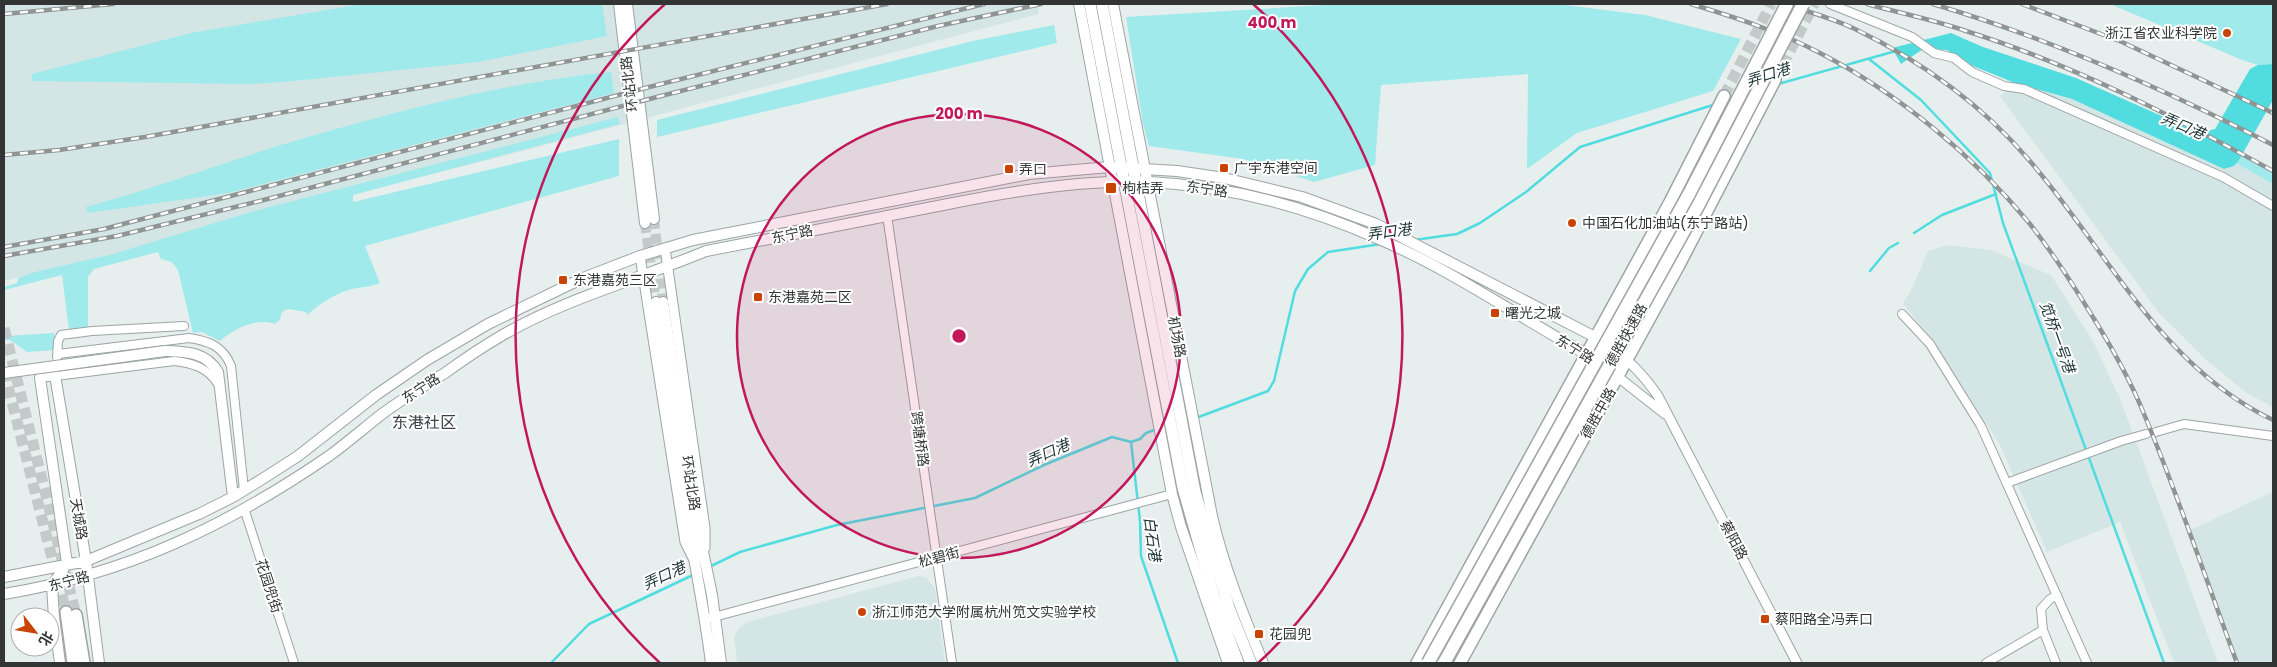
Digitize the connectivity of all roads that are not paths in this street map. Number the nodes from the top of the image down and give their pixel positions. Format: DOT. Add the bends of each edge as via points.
graph roads {
  1 [pos="620,4"];
  2 [pos="627,4"];
  3 [pos="1079,4"];
  4 [pos="1090,4"];
  5 [pos="1102,4"];
  6 [pos="1113,4"];
  7 [pos="1787,4"];
  8 [pos="1803,4"];
  9 [pos="1830,4"];
  10 [pos="1775,80"];
  11 [pos="1724,96"];
  12 [pos="1121,168"];
  13 [pos="1145,170"];
  14 [pos="1125,182"];
  15 [pos="1149,182"];
  16 [pos="2273,206"];
  17 [pos="887,215"];
  18 [pos="665,248"];
  19 [pos="640,256"];
  20 [pos="668,267"];
  21 [pos="642,274"];
  22 [pos="1166,312"];
  23 [pos="1902,314"];
  24 [pos="184,326"];
  25 [pos="1595,337"];
  26 [pos="58,354"];
  27 [pos="1586,354"];
  28 [pos="1628,360"];
  29 [pos="4,373"];
  30 [pos="55,375"];
  31 [pos="1618,377"];
  32 [pos="40,378"];
  33 [pos="221,389"];
  34 [pos="1179,408"];
  35 [pos="1670,418"];
  36 [pos="2156,432"];
  37 [pos="2146,434"];
  38 [pos="2273,436"];
  39 [pos="1180,444"];
  40 [pos="1198,473"];
  41 [pos="2007,483"];
  42 [pos="244,490"];
  43 [pos="1172,494"];
  44 [pos="233,497"];
  45 [pos="244,508"];
  46 [pos="705,554"];
  47 [pos="936,558"];
  48 [pos="694,560"];
  49 [pos="86,561"];
  50 [pos="67,563"];
  51 [pos="88,576"];
  52 [pos="4,577"];
  53 [pos="52,586"];
  54 [pos="4,594"];
  55 [pos="2057,595"];
  56 [pos="711,618"];
  57 [pos="2043,630"];
  58 [pos="60,663"];
  59 [pos="73,663"];
  60 [pos="84,663"];
  61 [pos="99,663"];
  62 [pos="294,663"];
  63 [pos="711,663"];
  64 [pos="721,663"];
  65 [pos="952,663"];
  66 [pos="1228,663"];
  67 [pos="1238,663"];
  68 [pos="1251,663"];
  69 [pos="1263,663"];
  70 [pos="1417,663"];
  71 [pos="1428,663"];
  72 [pos="1444,663"];
  73 [pos="1460,663"];
  74 [pos="1797,663"];
  75 [pos="1986,663"];
  76 [pos="2056,663"];
  77 [pos="2087,663"];
  1 -- 2 [label="main road, 环站北路" via="649,221"];
  3 -- 12 [label="main road, 机场路"];
  4 -- 12 [label="main road, 机场路"];
  5 -- 12 [label="main road, 机场路"];
  6 -- 13 [label="main road, 机场路"];
  7 -- 71 [label="highway, 德胜快速路, bridge" via="1689,194"];
  8 -- 72 [label="highway, 德胜快速路, bridge" via="1699,204"];
  9 -- 16 [label="street" via="1912,37 1934,53 1954,58 1972,72 2004,86 2024,90 2223,177"];
  10 -- 28 [label="main road, 德胜中路"];
  11 -- 25 [label="main road"];
  12 -- 13 [label="main road, 东宁路"];
  12 -- 14 [label="main road, 机场路"];
  12 -- 18 [label="main road, 东宁路" via="1008,177"];
  13 -- 15 [label="main road, 机场路"];
  13 -- 25 [label="main road, 东宁路" via="1177,171 1261,186 1326,205 1376,224"];
  14 -- 15 [label="main road, 东宁路"];
  14 -- 17 [label="main road, 东宁路" via="1018,191"];
  14 -- 22 [label="main road, 机场路"];
  14 -- 34 [label="main road, 机场路"];
  14 -- 39 [label="main road, 机场路" via="1156,416"];
  15 -- 22 [label="main road, 机场路"];
  15 -- 27 [label="main road, 东宁路" via="1257,198 1358,230 1430,264"];
  17 -- 20 [label="main road, 东宁路" via="706,251"];
  17 -- 47 [label="street, 跨塘桥路"];
  18 -- 19 [label="main road, 东宁路"];
  18 -- 20 [label="street"];
  19 -- 21 [label="street"];
  19 -- 42 [label="main road, 东宁路" via="532,301 427,360 298,456"];
  20 -- 21 [label="main road, 东宁路"];
  20 -- 46 [label="street" via="705,528"];
  21 -- 45 [label="main road, 东宁路" via="550,310 500,336 383,413 288,484"];
  21 -- 48 [label="street" via="685,542"];
  22 -- 34 [label="main road, 机场路"];
  23 -- 41 [label="street" via="1930,344 1981,426"];
  24 -- 26 [label="street" via="61,335"];
  25 -- 27 [label="main road"];
  25 -- 28 [label="street, 蔡阳路"];
  26 -- 30 [label="street"];
  26 -- 42 [label="street" via="188,338 217,346 226,355 230,366"];
  27 -- 31 [label="main road, 东宁路"];
  27 -- 70 [label="main road"];
  28 -- 31 [label="main road, 德胜中路"];
  28 -- 35 [label="street, 蔡阳路" via="1644,376"];
  29 -- 33 [label="main road, bridge" via="166,351 202,356 213,363"];
  30 -- 32 [label="street"];
  30 -- 33 [label="street" via="189,362 211,373"];
  30 -- 49 [label="main road, 天城路"];
  31 -- 35 [label="street"];
  31 -- 73 [label="main road, 德胜中路"];
  32 -- 50 [label="main road, 天城路"];
  33 -- 44 [label="main road"];
  34 -- 39 [label="main road, 机场路"];
  35 -- 74 [label="street, 蔡阳路"];
  36 -- 38 [label="street" via="2184,424"];
  37 -- 41 [label="street"];
  39 -- 40 [label="main road, 机场路"];
  39 -- 43 [label="main road, 机场路"];
  39 -- 67 [label="main road, 机场路" via="1182,488"];
  40 -- 68 [label="main road, 机场路" via="1210,546 1229,608"];
  40 -- 69 [label="main road, 机场路" via="1221,555"];
  41 -- 55 [label="street"];
  42 -- 44 [label="main road, 东宁路"];
  43 -- 47 [label="street, 松碧街"];
  43 -- 66 [label="main road, 机场路"];
  44 -- 49 [label="main road, 东宁路" via="150,536"];
  45 -- 51 [label="main road, 东宁路" via="200,534"];
  45 -- 62 [label="street, 花园兜街"];
  46 -- 48 [label="main road, 环站北路" via="659,302"];
  46 -- 56 [label="main road, 环站北路" via="712,595"];
  47 -- 56 [label="street, 松碧街"];
  47 -- 65 [label="street, 跨塘桥路"];
  48 -- 56 [label="main road, 环站北路" via="701,600"];
  49 -- 50 [label="main road, 东宁路"];
  49 -- 51 [label="main road, 天城路"];
  50 -- 52 [label="main road, 东宁路"];
  50 -- 53 [label="main road"];
  51 -- 53 [label="main road, 东宁路"];
  51 -- 61 [label="main road, 天城路"];
  53 -- 54 [label="main road, 东宁路"];
  53 -- 58 [label="main road"];
  55 -- 57 [label="street" via="2041,609"];
  55 -- 77 [label="street"];
  56 -- 63 [label="main road, 环站北路"];
  56 -- 64 [label="main road, 环站北路"];
  57 -- 75 [label="street"];
  57 -- 76 [label="street"];
  59 -- 60 [label="main road" via="71,614"];
}
